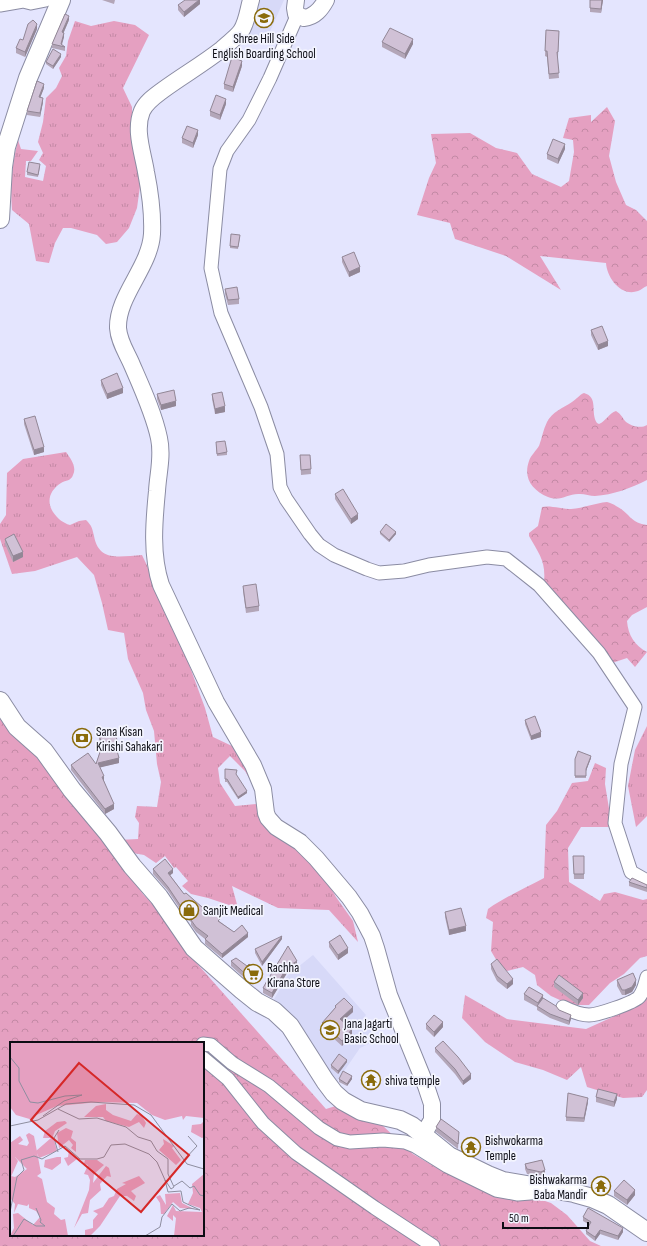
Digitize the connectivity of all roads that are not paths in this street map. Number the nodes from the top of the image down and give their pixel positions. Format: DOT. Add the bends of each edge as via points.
graph roads {
  1 [pos="56,0"];
  2 [pos="251,0"];
  3 [pos="296,0"];
  4 [pos="326,0"];
  5 [pos="0,5"];
  6 [pos="297,16"];
  7 [pos="0,219"];
  8 [pos="0,701"];
  9 [pos="647,881"];
  10 [pos="647,977"];
  11 [pos="563,1007"];
  12 [pos="204,1044"];
  13 [pos="204,1059"];
  14 [pos="423,1135"];
  15 [pos="554,1190"];
  16 [pos="647,1232"];
  17 [pos="434,1246"];
  1 -- 5 [label="street" via="31,3 22,1"];
  1 -- 7 [label="main road" via="6,147"];
  2 -- 14 [label="street" via="243,27 235,38 154,97 143,110 139,122 139,136 150,195 152,236 147,256 125,301 118,331 123,348 148,402 159,439 161,457 154,542 161,585 216,702 253,765 263,789 268,818 276,827 300,842 316,858 360,913 372,936 389,995 432,1104 432,1120"];
  3 -- 6 [label="street"];
  4 -- 6 [label="street" via="311,17"];
  6 -- 9 [label="street" via="249,120 227,151 220,169 211,268 221,313 261,407 277,454 280,487 319,545 334,555 367,569 379,573 404,571 487,557 506,559 539,585 599,653 635,707 621,764 615,823 631,872"];
  8 -- 14 [label="main road" via="16,727 44,751 72,790 159,897 194,948 242,990 274,1011 290,1026 334,1093 361,1111 400,1120"];
  10 -- 11 [label="street" via="639,997 630,1003 591,1015 579,1014"];
  12 -- 15 [label="street" via="211,1045 232,1063 270,1086 319,1128 337,1139 350,1142 405,1142 496,1190 534,1194"];
  13 -- 17 [label="street" via="228,1079 263,1123 296,1154"];
  14 -- 15 [label="main road" via="449,1156 488,1175 503,1181"];
  15 -- 16 [label="main road" via="580,1195 608,1205"];
}
